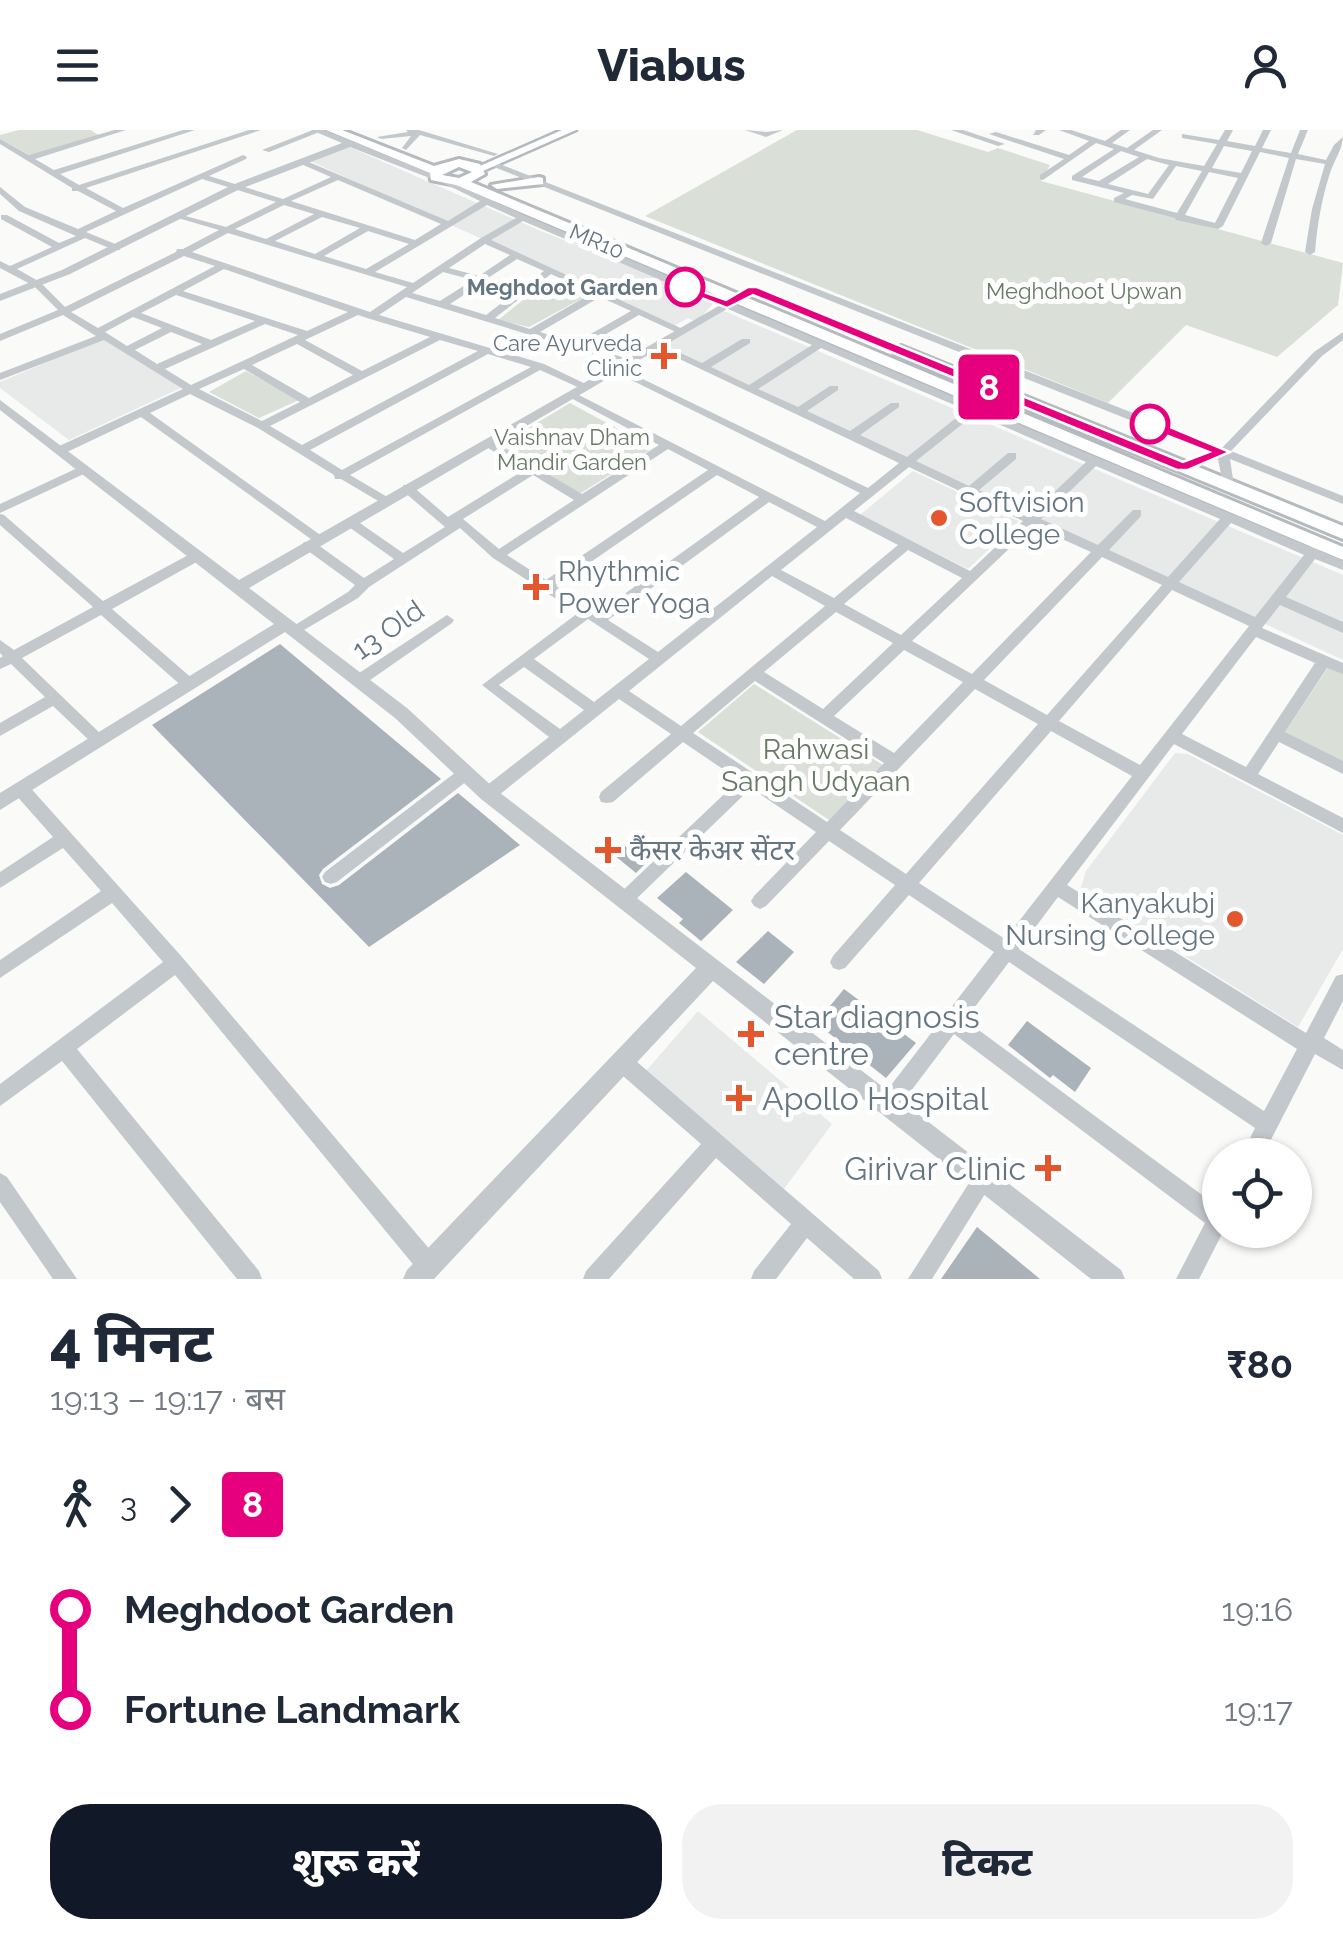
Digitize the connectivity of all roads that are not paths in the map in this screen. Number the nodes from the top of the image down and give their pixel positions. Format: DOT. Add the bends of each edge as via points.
graph roads {
  1 [pos="10,130"];
  2 [pos="122,130"];
  3 [pos="192,130"];
  4 [pos="256,130"];
  5 [pos="317,130"];
  6 [pos="332,130"];
  7 [pos="362,130"];
  8 [pos="554,130"];
  9 [pos="570,130"];
  10 [pos="749,130"];
  11 [pos="956,130"];
  12 [pos="1126,130"];
  13 [pos="1158,130"];
  14 [pos="1230,130"];
  15 [pos="1268,130"];
  16 [pos="1067,131"];
  17 [pos="0,132"];
  18 [pos="107,132"];
  19 [pos="175,132"];
  20 [pos="414,132"];
  21 [pos="772,132"];
  22 [pos="1187,133"];
  23 [pos="1303,133"];
  24 [pos="993,134"];
  25 [pos="1091,135"];
  26 [pos="381,138"];
  27 [pos="0,141"];
  28 [pos="216,143"];
  29 [pos="1220,143"];
  30 [pos="349,144"];
  31 [pos="1001,144"];
  32 [pos="1106,144"];
  33 [pos="406,148"];
  34 [pos="1124,149"];
  35 [pos="266,150"];
  36 [pos="1045,150"];
  37 [pos="1258,150"];
  38 [pos="1337,154"];
  39 [pos="422,155"];
  40 [pos="1067,157"];
  41 [pos="1145,157"];
  42 [pos="1294,157"];
  43 [pos="28,158"];
  44 [pos="304,162"];
  45 [pos="1169,162"];
  46 [pos="465,169"];
  47 [pos="1206,169"];
  48 [pos="1343,169"];
  49 [pos="57,172"];
  50 [pos="200,176"];
  51 [pos="1242,176"];
  52 [pos="337,177"];
  53 [pos="1043,177"];
  54 [pos="1324,180"];
  55 [pos="539,182"];
  56 [pos="1343,183"];
  57 [pos="1101,184"];
  58 [pos="236,187"];
  59 [pos="75,188"];
  60 [pos="1,192"];
  61 [pos="1131,192"];
  62 [pos="492,195"];
  63 [pos="528,198"];
  64 [pos="282,201"];
  65 [pos="22,209"];
  66 [pos="122,211"];
  67 [pos="322,213"];
  68 [pos="181,216"];
  69 [pos="2,218"];
  70 [pos="523,218"];
  71 [pos="1179,218"];
  72 [pos="448,224"];
  73 [pos="368,228"];
  74 [pos="225,230"];
  75 [pos="80,235"];
  76 [pos="484,240"];
  77 [pos="267,242"];
  78 [pos="416,243"];
  79 [pos="1266,243"];
  80 [pos="59,247"];
  81 [pos="116,248"];
  82 [pos="180,251"];
  83 [pos="1310,252"];
  84 [pos="517,255"];
  85 [pos="316,257"];
  86 [pos="222,266"];
  87 [pos="4,268"];
  88 [pos="444,270"];
  89 [pos="551,270"];
  90 [pos="368,272"];
  91 [pos="480,278"];
  92 [pos="37,284"];
  93 [pos="175,291"];
  94 [pos="411,291"];
  95 [pos="523,291"];
  96 [pos="600,294"];
  97 [pos="0,298"];
  98 [pos="739,298"];
  99 [pos="443,304"];
  100 [pos="358,311"];
  101 [pos="638,311"];
  102 [pos="65,312"];
  103 [pos="134,314"];
  104 [pos="371,316"];
  105 [pos="489,318"];
  106 [pos="266,320"];
  107 [pos="172,327"];
  108 [pos="682,331"];
  109 [pos="532,332"];
  110 [pos="101,334"];
  111 [pos="441,334"];
  112 [pos="1343,335"];
  113 [pos="303,337"];
  114 [pos="0,338"];
  115 [pos="746,341"];
  116 [pos="212,344"];
  117 [pos="820,344"];
  118 [pos="576,346"];
  119 [pos="657,346"];
  120 [pos="127,350"];
  121 [pos="488,350"];
  122 [pos="245,365"];
  123 [pos="540,366"];
  124 [pos="622,366"];
  125 [pos="703,367"];
  126 [pos="157,368"];
  127 [pos="360,376"];
  128 [pos="0,377"];
  129 [pos="834,388"];
  130 [pos="750,389"];
  131 [pos="192,390"];
  132 [pos="580,391"];
  133 [pos="308,402"];
  134 [pos="0,404"];
  135 [pos="896,404"];
  136 [pos="978,406"];
  137 [pos="141,412"];
  138 [pos="799,412"];
  139 [pos="262,426"];
  140 [pos="852,436"];
  141 [pos="489,444"];
  142 [pos="668,444"];
  143 [pos="60,450"];
  144 [pos="300,451"];
  145 [pos="1223,452"];
  146 [pos="1012,456"];
  147 [pos="1094,460"];
  148 [pos="908,462"];
  149 [pos="1182,467"];
  150 [pos="84,469"];
  151 [pos="533,470"];
  152 [pos="718,470"];
  153 [pos="339,476"];
  154 [pos="1228,486"];
  155 [pos="407,488"];
  156 [pos="970,491"];
  157 [pos="868,493"];
  158 [pos="768,496"];
  159 [pos="583,500"];
  160 [pos="1343,500"];
  161 [pos="385,501"];
  162 [pos="0,509"];
  163 [pos="844,512"];
  164 [pos="1137,513"];
  165 [pos="1229,517"];
  166 [pos="0,518"];
  167 [pos="1032,520"];
  168 [pos="350,522"];
  169 [pos="454,523"];
  170 [pos="826,527"];
  171 [pos="1343,534"];
  172 [pos="314,542"];
  173 [pos="908,544"];
  174 [pos="1316,548"];
  175 [pos="1100,551"];
  176 [pos="1343,554"];
  177 [pos="197,556"];
  178 [pos="498,556"];
  179 [pos="403,559"];
  180 [pos="1343,566"];
  181 [pos="771,570"];
  182 [pos="971,577"];
  183 [pos="364,584"];
  184 [pos="1170,584"];
  185 [pos="546,586"];
  186 [pos="238,587"];
  187 [pos="1278,598"];
  188 [pos="834,605"];
  189 [pos="102,608"];
  190 [pos="592,616"];
  191 [pos="447,620"];
  192 [pos="290,627"];
  193 [pos="1255,627"];
  194 [pos="1343,628"];
  195 [pos="902,642"];
  196 [pos="0,646"];
  197 [pos="524,659"];
  198 [pos="659,659"];
  199 [pos="6,661"];
  200 [pos="1324,661"];
  201 [pos="1343,670"];
  202 [pos="754,673"];
  203 [pos="358,681"];
  204 [pos="973,682"];
  205 [pos="189,684"];
  206 [pos="618,691"];
  207 [pos="54,698"];
  208 [pos="594,709"];
  209 [pos="824,717"];
  210 [pos="1049,723"];
  211 [pos="0,730"];
  212 [pos="682,733"];
  213 [pos="1276,734"];
  214 [pos="1172,736"];
  215 [pos="560,738"];
  216 [pos="98,740"];
  217 [pos="895,762"];
  218 [pos="1343,768"];
  219 [pos="466,773"];
  220 [pos="1142,774"];
  221 [pos="1249,775"];
  222 [pos="751,778"];
  223 [pos="20,789"];
  224 [pos="488,794"];
  225 [pos="606,796"];
  226 [pos="0,802"];
  227 [pos="1343,826"];
  228 [pos="829,830"];
  229 [pos="65,838"];
  230 [pos="331,878"];
  231 [pos="0,881"];
  232 [pos="909,882"];
  233 [pos="1056,887"];
  234 [pos="114,892"];
  235 [pos="624,900"];
  236 [pos="760,901"];
  237 [pos="1009,948"];
  238 [pos="839,962"];
  239 [pos="176,963"];
  240 [pos="712,968"];
  241 [pos="0,970"];
  242 [pos="1343,982"];
  243 [pos="952,1022"];
  244 [pos="1310,1044"];
  245 [pos="63,1047"];
  246 [pos="1343,1061"];
  247 [pos="622,1062"];
  248 [pos="0,1096"];
  249 [pos="888,1105"];
  250 [pos="1268,1124"];
  251 [pos="1261,1138"];
  252 [pos="716,1143"];
  253 [pos="984,1179"];
  254 [pos="0,1184"];
  255 [pos="1202,1206"];
  256 [pos="806,1222"];
  257 [pos="1203,1248"];
  258 [pos="423,1272"];
  259 [pos="66,1279"];
  260 [pos="252,1279"];
  261 [pos="594,1279"];
  262 [pos="762,1279"];
  263 [pos="871,1279"];
  264 [pos="919,1279"];
  265 [pos="1112,1279"];
  266 [pos="1187,1279"];
  1 -- 17 [label="street"];
  2 -- 18 [label="street"];
  3 -- 19 [label="street"];
  4 -- 28 [label="street"];
  5 -- 30 [label="street"];
  5 -- 35 [label="street"];
  6 -- 46 [label="main road, MR10"];
  7 -- 26 [label="main road, MR10"];
  8 -- 46 [label="main road"];
  9 -- 46 [label="main road"];
  10 -- 21 [label="street"];
  11 -- 24 [label="street"];
  12 -- 32 [label="street"];
  13 -- 34 [label="street"];
  14 -- 29 [label="street"];
  15 -- 23 [label="street"];
  15 -- 37 [label="street"];
  16 -- 25 [label="street"];
  16 -- 36 [label="street"];
  18 -- 43 [label="street"];
  19 -- 49 [label="street"];
  20 -- 26 [label="street"];
  20 -- 33 [label="street"];
  20 -- 46 [label="street"];
  22 -- 29 [label="street"];
  22 -- 45 [label="street"];
  23 -- 42 [label="street"];
  24 -- 31 [label="street"];
  24 -- 36 [label="street"];
  25 -- 32 [label="street"];
  25 -- 40 [label="street"];
  26 -- 33 [label="main road, MR10"];
  27 -- 43 [label="street"];
  28 -- 50 [label="street" via="243,157"];
  28 -- 59 [label="street"];
  29 -- 37 [label="street"];
  29 -- 47 [label="street"];
  30 -- 44 [label="street"];
  30 -- 46 [label="street"];
  32 -- 34 [label="street"];
  33 -- 39 [label="main road, MR10"];
  34 -- 41 [label="street"];
  34 -- 57 [label="street" via="1075,178"];
  36 -- 40 [label="street"];
  37 -- 42 [label="street"];
  37 -- 51 [label="street"];
  38 -- 42 [label="street"];
  38 -- 48 [label="street"];
  38 -- 54 [label="street"];
  39 -- 46 [label="main road"];
  39 -- 46 [label="main road, MR10"];
  40 -- 53 [label="street"];
  41 -- 45 [label="street"];
  41 -- 57 [label="street"];
  42 -- 79 [label="street"];
  43 -- 49 [label="street"];
  44 -- 52 [label="street"];
  44 -- 58 [label="street"];
  45 -- 47 [label="street"];
  45 -- 61 [label="street" via="1150,197"];
  46 -- 55 [label="street"];
  46 -- 62 [label="main road, MR10"];
  47 -- 51 [label="street"];
  47 -- 71 [label="street"];
  49 -- 59 [label="street"];
  50 -- 58 [label="street"];
  50 -- 66 [label="street"];
  51 -- 71 [label="street" via="1218,226"];
  52 -- 64 [label="street"];
  52 -- 72 [label="street"];
  54 -- 56 [label="street"];
  54 -- 83 [label="street"];
  55 -- 62 [label="main road"];
  55 -- 63 [label="main road"];
  55 -- 145 [label="street"];
  57 -- 61 [label="street"];
  58 -- 64 [label="street"];
  58 -- 68 [label="street"];
  59 -- 66 [label="street"];
  60 -- 65 [label="street"];
  61 -- 71 [label="street" via="1118,200"];
  62 -- 63 [label="main road, MR10"];
  62 -- 70 [label="street"];
  62 -- 72 [label="street"];
  62 -- 98 [label="main road, MR10"];
  63 -- 98 [label="main road, MR10"];
  64 -- 67 [label="street"];
  64 -- 74 [label="street"];
  65 -- 69 [label="street"];
  65 -- 75 [label="street"];
  66 -- 75 [label="street"];
  67 -- 73 [label="street"];
  67 -- 77 [label="street"];
  68 -- 74 [label="street"];
  68 -- 81 [label="street"];
  69 -- 80 [label="street"];
  70 -- 76 [label="street"];
  70 -- 98 [label="street"];
  72 -- 78 [label="street"];
  73 -- 78 [label="street"];
  73 -- 85 [label="street"];
  74 -- 77 [label="street"];
  74 -- 82 [label="street"];
  75 -- 80 [label="street"];
  75 -- 81 [label="street"];
  76 -- 84 [label="street"];
  76 -- 88 [label="street"];
  77 -- 85 [label="street"];
  78 -- 90 [label="street"];
  80 -- 87 [label="street"];
  81 -- 92 [label="street"];
  82 -- 86 [label="street"];
  82 -- 102 [label="street"];
  84 -- 89 [label="street"];
  84 -- 91 [label="street"];
  85 -- 90 [label="street"];
  86 -- 93 [label="street"];
  86 -- 100 [label="street"];
  87 -- 92 [label="street"];
  88 -- 91 [label="street"];
  88 -- 94 [label="street"];
  89 -- 95 [label="street"];
  89 -- 96 [label="street"];
  90 -- 94 [label="street"];
  91 -- 95 [label="street"];
  91 -- 99 [label="street"];
  92 -- 97 [label="street"];
  92 -- 102 [label="street"];
  93 -- 103 [label="street"];
  93 -- 106 [label="street"];
  94 -- 99 [label="street"];
  94 -- 104 [label="street"];
  95 -- 105 [label="street"];
  96 -- 101 [label="street"];
  96 -- 109 [label="street"];
  98 -- 108 [label="street"];
  98 -- 117 [label="street"];
  98 -- 136 [label="main road, MR10"];
  98 -- 149 [label="main road, MR10"];
  99 -- 105 [label="street"];
  100 -- 104 [label="street"];
  100 -- 113 [label="street"];
  101 -- 108 [label="street"];
  101 -- 118 [label="street"];
  102 -- 110 [label="street"];
  102 -- 114 [label="street"];
  103 -- 107 [label="street"];
  103 -- 110 [label="street"];
  104 -- 111 [label="street"];
  105 -- 109 [label="street"];
  106 -- 113 [label="street"];
  106 -- 116 [label="street"];
  107 -- 116 [label="street"];
  107 -- 120 [label="street"];
  108 -- 119 [label="street"];
  109 -- 118 [label="street"];
  110 -- 120 [label="street"];
  110 -- 128 [label="street"];
  111 -- 121 [label="street"];
  111 -- 127 [label="street"];
  112 -- 145 [label="street"];
  113 -- 122 [label="street"];
  113 -- 127 [label="street"];
  115 -- 125 [label="street"];
  116 -- 126 [label="street"];
  117 -- 130 [label="street"];
  117 -- 136 [label="street"];
  118 -- 124 [label="street"];
  119 -- 124 [label="street"];
  119 -- 125 [label="street"];
  120 -- 126 [label="street"];
  121 -- 123 [label="street"];
  121 -- 144 [label="street"];
  122 -- 131 [label="street"];
  122 -- 133 [label="street"];
  123 -- 132 [label="street"];
  123 -- 153 [label="street"];
  124 -- 132 [label="street"];
  124 -- 157 [label="street"];
  125 -- 130 [label="street"];
  126 -- 131 [label="street"];
  127 -- 133 [label="street"];
  129 -- 138 [label="street"];
  130 -- 138 [label="street"];
  131 -- 137 [label="street"];
  131 -- 139 [label="street"];
  132 -- 141 [label="street"];
  132 -- 142 [label="street"];
  133 -- 139 [label="street"];
  134 -- 143 [label="street"];
  135 -- 140 [label="street"];
  136 -- 147 [label="street"];
  136 -- 148 [label="street"];
  136 -- 174 [label="main road, MR10"];
  137 -- 143 [label="street"];
  137 -- 172 [label="street"];
  138 -- 140 [label="street"];
  139 -- 144 [label="street"];
  140 -- 148 [label="street"];
  141 -- 151 [label="street"];
  141 -- 155 [label="street"];
  142 -- 152 [label="street"];
  142 -- 159 [label="street"];
  143 -- 150 [label="street"];
  144 -- 153 [label="street"];
  145 -- 149 [label="street"];
  145 -- 154 [label="street"];
  145 -- 160 [label="street"];
  146 -- 156 [label="street"];
  147 -- 165 [label="street"];
  147 -- 167 [label="street"];
  148 -- 156 [label="street"];
  148 -- 157 [label="street"];
  149 -- 154 [label="main road, MR10"];
  150 -- 162 [label="street"];
  150 -- 177 [label="street"];
  151 -- 159 [label="street"];
  151 -- 169 [label="street"];
  152 -- 158 [label="street"];
  152 -- 185 [label="street"];
  153 -- 161 [label="street"];
  154 -- 171 [label="main road, MR10"];
  155 -- 161 [label="street"];
  155 -- 169 [label="street"];
  156 -- 167 [label="street"];
  157 -- 163 [label="street"];
  158 -- 170 [label="street"];
  158 -- 190 [label="street"];
  159 -- 178 [label="street"];
  161 -- 168 [label="street"];
  163 -- 170 [label="street"];
  163 -- 173 [label="street"];
  164 -- 175 [label="street"];
  165 -- 174 [label="street"];
  165 -- 184 [label="street"];
  166 -- 189 [label="street"];
  167 -- 175 [label="street"];
  167 -- 182 [label="street"];
  168 -- 172 [label="street"];
  168 -- 179 [label="street"];
  169 -- 178 [label="street"];
  169 -- 179 [label="street"];
  170 -- 181 [label="street"];
  172 -- 183 [label="street"];
  172 -- 186 [label="street"];
  173 -- 182 [label="street"];
  173 -- 188 [label="street"];
  174 -- 176 [label="main road, MR10"];
  174 -- 180 [label="street"];
  174 -- 187 [label="street"];
  175 -- 184 [label="street"];
  175 -- 204 [label="street"];
  177 -- 186 [label="street"];
  177 -- 189 [label="street"];
  178 -- 185 [label="street"];
  179 -- 183 [label="street"];
  181 -- 188 [label="street"];
  181 -- 198 [label="street"];
  182 -- 195 [label="street"];
  183 -- 192 [label="street"];
  184 -- 193 [label="street"];
  184 -- 210 [label="street"];
  185 -- 190 [label="street"];
  186 -- 192 [label="street"];
  187 -- 193 [label="street"];
  187 -- 194 [label="street"];
  188 -- 195 [label="street"];
  188 -- 202 [label="street"];
  189 -- 199 [label="street"];
  189 -- 205 [label="street"];
  190 -- 197 [label="street"];
  190 -- 198 [label="street"];
  191 -- 203 [label="street, 13 Old"];
  192 -- 203 [label="street"];
  192 -- 205 [label="street"];
  193 -- 200 [label="street"];
  193 -- 214 [label="street"];
  195 -- 204 [label="street"];
  195 -- 209 [label="street"];
  196 -- 199 [label="street"];
  197 -- 208 [label="street"];
  197 -- 215 [label="street" via="489,685"];
  198 -- 206 [label="street"];
  199 -- 207 [label="street"];
  200 -- 201 [label="street"];
  200 -- 213 [label="street"];
  202 -- 209 [label="street"];
  202 -- 212 [label="street"];
  203 -- 219 [label="street"];
  204 -- 210 [label="street"];
  204 -- 217 [label="street"];
  205 -- 216 [label="street"];
  206 -- 208 [label="street"];
  206 -- 212 [label="street"];
  207 -- 211 [label="street"];
  207 -- 216 [label="street"];
  208 -- 215 [label="street"];
  209 -- 217 [label="street"];
  210 -- 220 [label="street"];
  210 -- 232 [label="street"];
  212 -- 222 [label="street"];
  212 -- 225 [label="street"];
  213 -- 218 [label="street"];
  213 -- 221 [label="street"];
  214 -- 220 [label="street"];
  214 -- 221 [label="street"];
  215 -- 224 [label="street"];
  216 -- 223 [label="street"];
  217 -- 228 [label="street"];
  219 -- 224 [label="street"];
  219 -- 230 [label="street"];
  220 -- 233 [label="street"];
  221 -- 227 [label="street"];
  222 -- 228 [label="street"];
  222 -- 235 [label="street"];
  223 -- 226 [label="street"];
  223 -- 229 [label="street"];
  224 -- 235 [label="street"];
  228 -- 232 [label="street"];
  228 -- 236 [label="street"];
  229 -- 231 [label="street"];
  229 -- 234 [label="street"];
  232 -- 237 [label="street"];
  232 -- 238 [label="street"];
  233 -- 237 [label="street"];
  233 -- 244 [label="street"];
  234 -- 239 [label="street"];
  234 -- 241 [label="street"];
  235 -- 240 [label="street"];
  237 -- 243 [label="street"];
  237 -- 250 [label="street"];
  239 -- 245 [label="street"];
  239 -- 258 [label="street"];
  240 -- 247 [label="street"];
  240 -- 249 [label="street"];
  242 -- 244 [label="street"];
  243 -- 249 [label="street"];
  243 -- 255 [label="street"];
  244 -- 246 [label="street"];
  244 -- 250 [label="street"];
  245 -- 248 [label="street"];
  245 -- 260 [label="street"];
  247 -- 252 [label="street"];
  247 -- 258 [label="street"];
  249 -- 253 [label="street"];
  250 -- 251 [label="street"];
  252 -- 256 [label="street"];
  252 -- 261 [label="street"];
  253 -- 264 [label="street"];
  253 -- 265 [label="street"];
  254 -- 259 [label="street"];
  256 -- 262 [label="street"];
  256 -- 263 [label="street"];
  257 -- 266 [label="street"];
}
